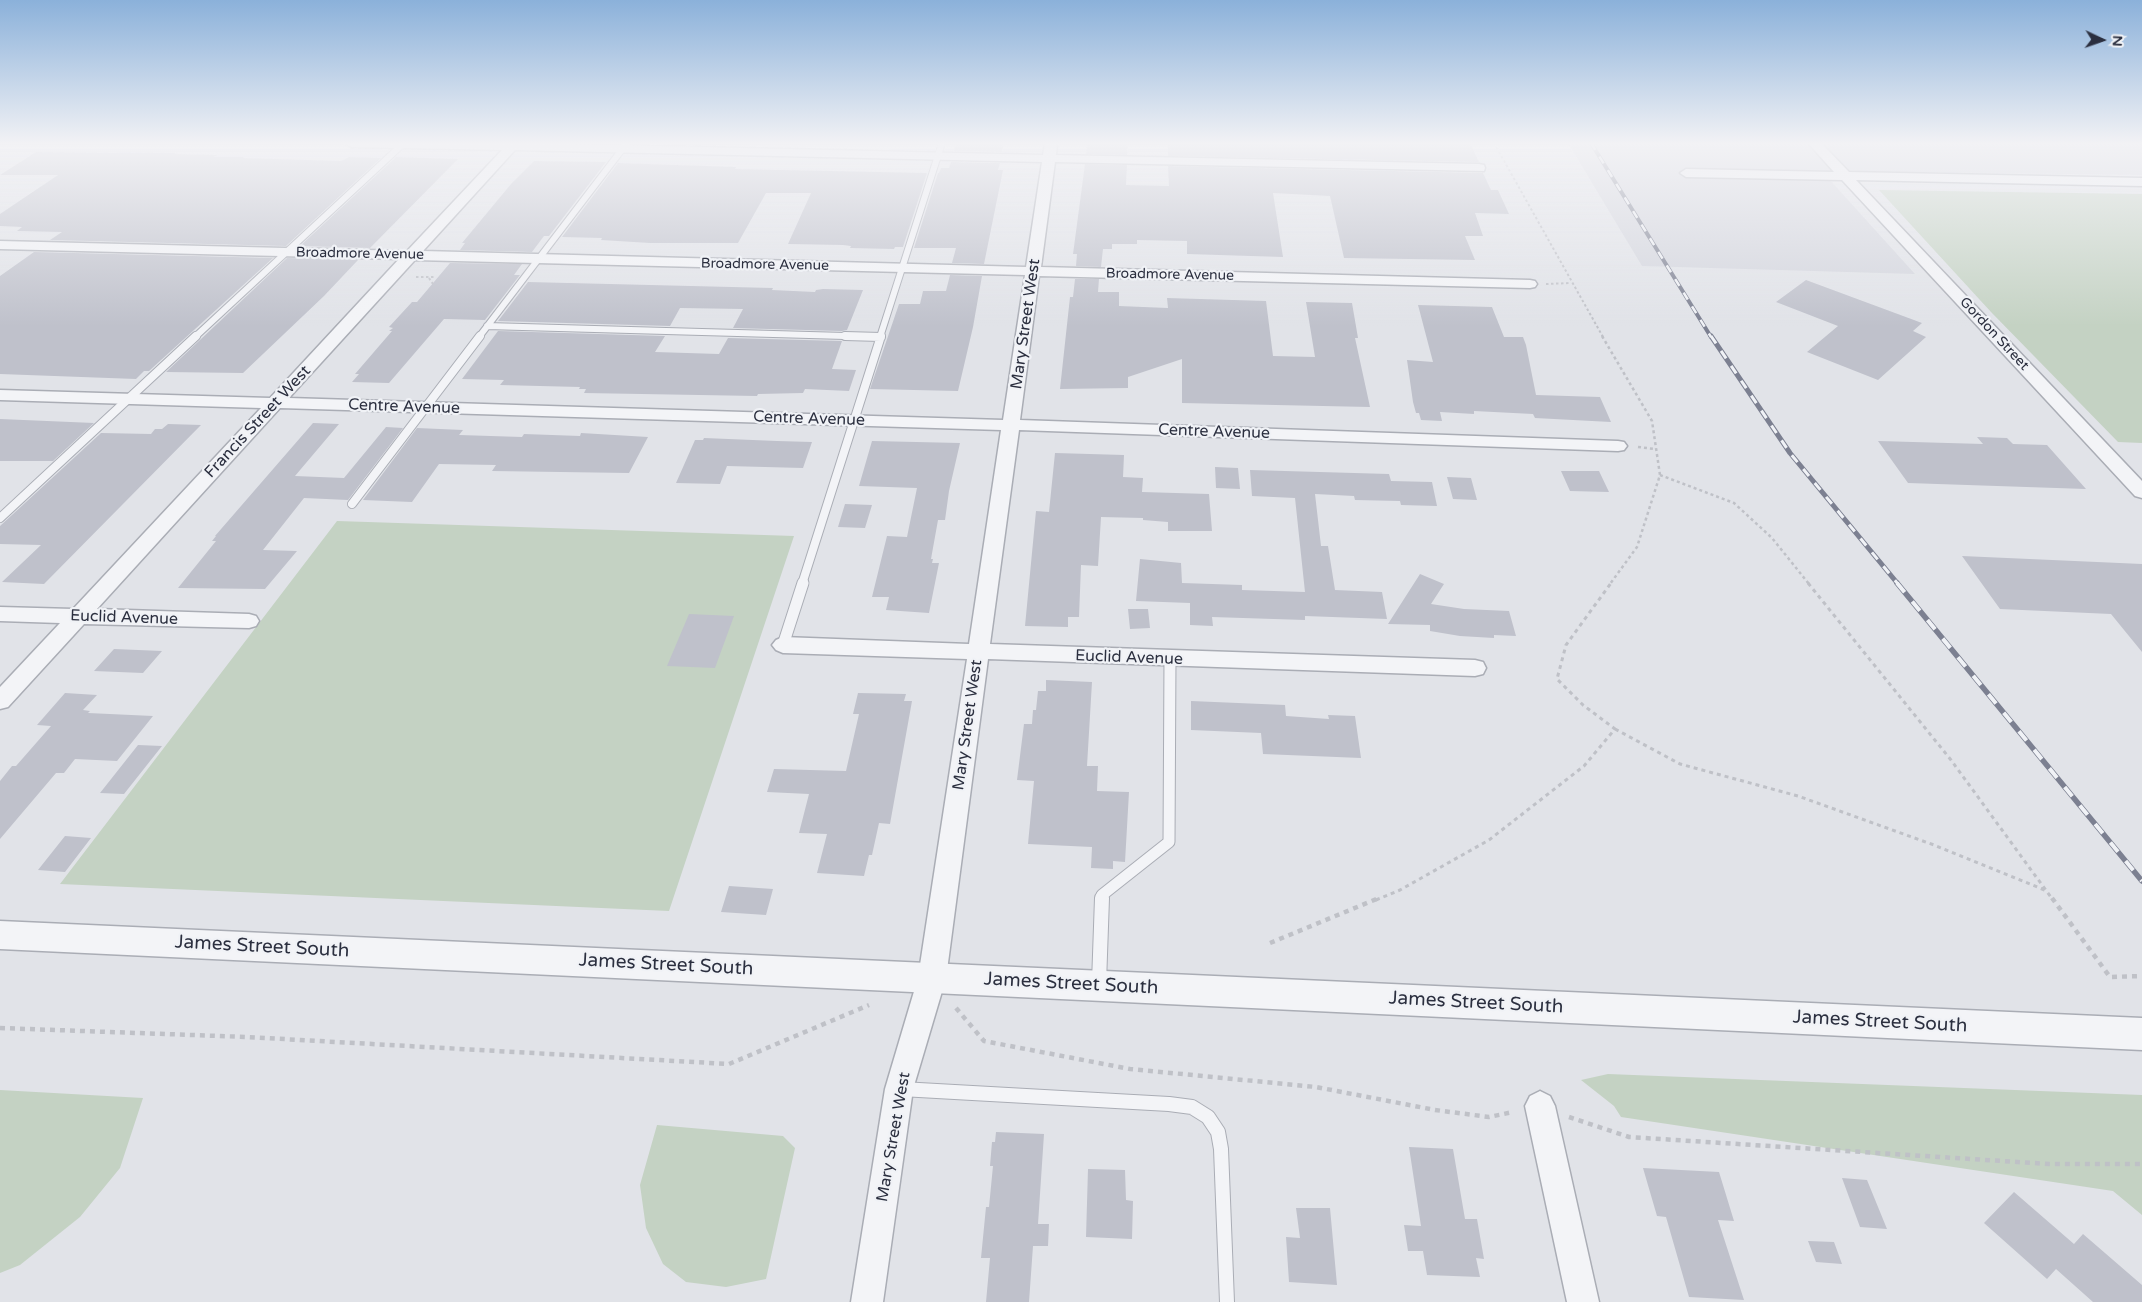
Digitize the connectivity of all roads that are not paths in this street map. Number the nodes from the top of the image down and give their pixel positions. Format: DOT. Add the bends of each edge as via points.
graph roads {
  1 [pos="339,204"];
  2 [pos="459,204"];
  3 [pos="581,204"];
  4 [pos="924,204"];
  5 [pos="1044,204"];
  6 [pos="1871,204"];
  7 [pos="0,245"];
  8 [pos="288,252"];
  9 [pos="411,255"];
  10 [pos="539,259"];
  11 [pos="904,268"];
  12 [pos="1034,272"];
  13 [pos="1530,284"];
  14 [pos="487,326"];
  15 [pos="881,337"];
  16 [pos="0,395"];
  17 [pos="128,399"];
  18 [pos="275,403"];
  19 [pos="425,408"];
  20 [pos="854,421"];
  21 [pos="1012,425"];
  22 [pos="1618,446"];
  23 [pos="2142,492"];
  24 [pos="352,504"];
  25 [pos="0,518"];
  26 [pos="0,614"];
  27 [pos="77,617"];
  28 [pos="248,621"];
  29 [pos="783,645"];
  30 [pos="979,653"];
  31 [pos="1170,659"];
  32 [pos="1475,668"];
  33 [pos="0,701"];
  34 [pos="0,935"];
  35 [pos="932,978"];
  36 [pos="1098,985"];
  37 [pos="2142,1034"];
  38 [pos="899,1089"];
  39 [pos="1540,1106"];
  40 [pos="867,1302"];
  41 [pos="1228,1302"];
  42 [pos="1583,1302"];
  1 -- 8 [label="lane"];
  2 -- 9 [label="street, Francis Street West"];
  3 -- 10 [label="lane"];
  4 -- 11 [label="lane"];
  5 -- 12 [label="street, Mary Street West"];
  6 -- 23 [label="street, Gordon Street"];
  7 -- 8 [label="street, Broadmore Avenue"];
  8 -- 9 [label="street, Broadmore Avenue"];
  8 -- 17 [label="lane"];
  9 -- 10 [label="street, Broadmore Avenue"];
  9 -- 18 [label="street, Francis Street West"];
  10 -- 11 [label="street, Broadmore Avenue"];
  10 -- 14 [label="lane"];
  11 -- 12 [label="street, Broadmore Avenue"];
  11 -- 15 [label="lane"];
  12 -- 13 [label="street, Broadmore Avenue"];
  12 -- 21 [label="street, Mary Street West"];
  14 -- 15 [label="lane"];
  14 -- 19 [label="lane"];
  15 -- 20 [label="lane"];
  16 -- 17 [label="street, Centre Avenue"];
  17 -- 18 [label="street, Centre Avenue"];
  17 -- 25 [label="lane"];
  18 -- 19 [label="street, Centre Avenue"];
  18 -- 27 [label="street, Francis Street West"];
  19 -- 20 [label="street, Centre Avenue"];
  19 -- 24 [label="lane"];
  20 -- 21 [label="street, Centre Avenue"];
  20 -- 29 [label="lane"];
  21 -- 22 [label="street, Centre Avenue"];
  21 -- 30 [label="street, Mary Street West"];
  26 -- 27 [label="street, Euclid Avenue"];
  27 -- 28 [label="street, Euclid Avenue"];
  27 -- 33 [label="street, Francis Street West"];
  29 -- 30 [label="street, Euclid Avenue"];
  30 -- 31 [label="street, Euclid Avenue"];
  30 -- 35 [label="street, Mary Street West"];
  31 -- 32 [label="street, Euclid Avenue"];
  31 -- 36 [label="lane" via="1169,842 1102,895"];
  34 -- 35 [label="street, James Street South"];
  35 -- 36 [label="street, James Street South"];
  35 -- 38 [label="street, Mary Street West"];
  36 -- 37 [label="street, James Street South"];
  38 -- 40 [label="street, Mary Street West"];
  38 -- 41 [label="lane" via="1169,1104 1192,1107 1208,1117 1218,1132 1222,1149"];
  39 -- 42 [label="street"];
}
